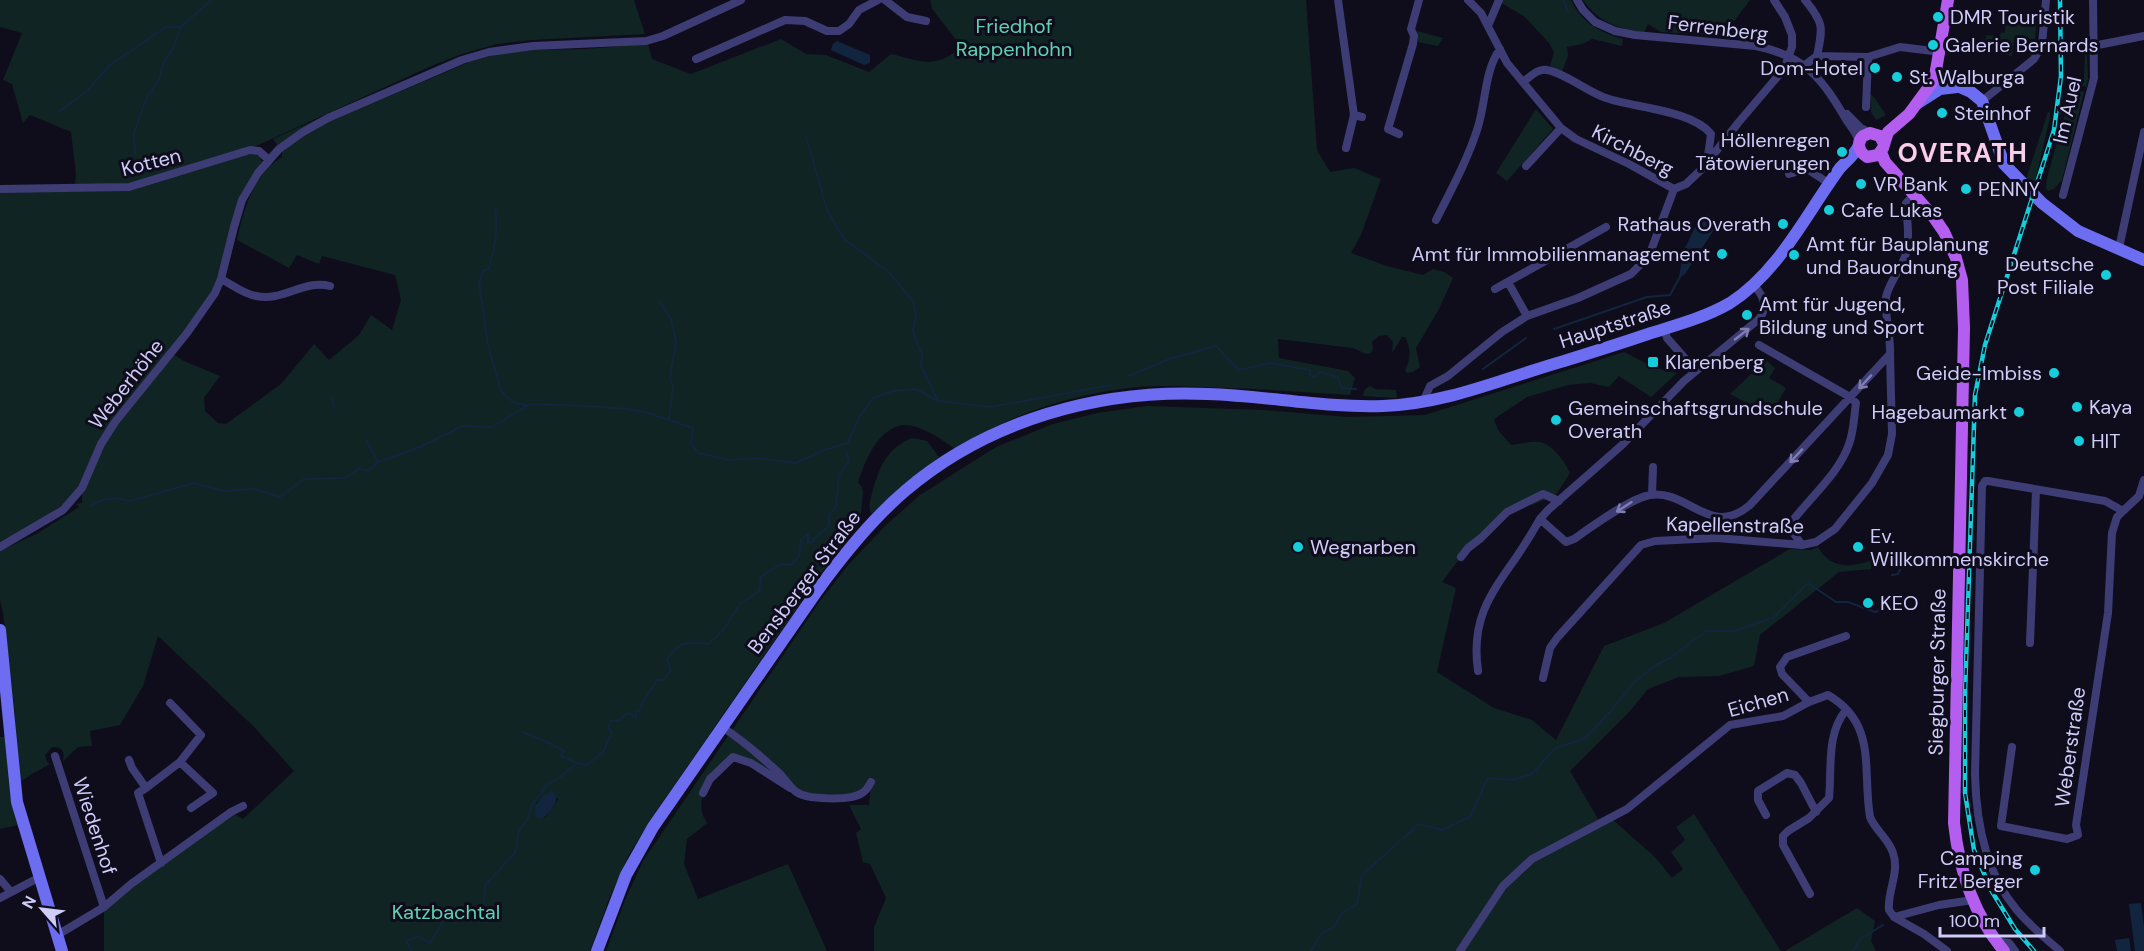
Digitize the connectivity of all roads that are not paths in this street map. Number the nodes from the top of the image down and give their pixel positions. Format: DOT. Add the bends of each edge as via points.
graph roads {
  1 [pos="741,0"];
  2 [pos="878,0"];
  3 [pos="885,0"];
  4 [pos="1338,0"];
  5 [pos="1419,0"];
  6 [pos="1468,0"];
  7 [pos="1499,0"];
  8 [pos="1577,0"];
  9 [pos="1774,0"];
  10 [pos="1805,0"];
  11 [pos="1948,0"];
  12 [pos="2046,0"];
  13 [pos="2093,0"];
  14 [pos="725,3"];
  15 [pos="926,21"];
  16 [pos="1488,26"];
  17 [pos="2144,36"];
  18 [pos="2093,46"];
  19 [pos="1500,49"];
  20 [pos="1933,51"];
  21 [pos="1817,56"];
  22 [pos="1790,57"];
  23 [pos="1868,57"];
  24 [pos="696,59"];
  25 [pos="1805,65"];
  26 [pos="1935,76"];
  27 [pos="1523,82"];
  28 [pos="1961,87"];
  29 [pos="1982,101"];
  30 [pos="1916,105"];
  31 [pos="1866,107"];
  32 [pos="1844,112"];
  33 [pos="1561,128"];
  34 [pos="1871,133"];
  35 [pos="1399,134"];
  36 [pos="2144,135"];
  37 [pos="1859,143"];
  38 [pos="1346,148"];
  39 [pos="1876,152"];
  40 [pos="269,160"];
  41 [pos="1706,164"];
  42 [pos="1526,166"];
  43 [pos="1789,174"];
  44 [pos="1833,181"];
  45 [pos="0,189"];
  46 [pos="1674,189"];
  47 [pos="1914,195"];
  48 [pos="2063,195"];
  49 [pos="1436,220"];
  50 [pos="1606,227"];
  51 [pos="2119,248"];
  52 [pos="2144,260"];
  53 [pos="221,279"];
  54 [pos="1508,282"];
  55 [pos="1754,285"];
  56 [pos="330,286"];
  57 [pos="1496,289"];
  58 [pos="1527,316"];
  59 [pos="1664,329"];
  60 [pos="1759,345"];
  61 [pos="1890,354"];
  62 [pos="1696,371"];
  63 [pos="1850,397"];
  64 [pos="1423,402"];
  65 [pos="1350,406"];
  66 [pos="1653,467"];
  67 [pos="2144,480"];
  68 [pos="2036,490"];
  69 [pos="1652,494"];
  70 [pos="2141,498"];
  71 [pos="1558,501"];
  72 [pos="2123,511"];
  73 [pos="1717,517"];
  74 [pos="1540,519"];
  75 [pos="1717,538"];
  76 [pos="1802,545"];
  77 [pos="0,547"];
  78 [pos="1461,557"];
  79 [pos="0,630"];
  80 [pos="1846,636"];
  81 [pos="2030,643"];
  82 [pos="1478,671"];
  83 [pos="1543,678"];
  84 [pos="1809,702"];
  85 [pos="170,704"];
  86 [pos="1846,710"];
  87 [pos="722,728"];
  88 [pos="2012,747"];
  89 [pos="55,756"];
  90 [pos="129,760"];
  91 [pos="180,762"];
  92 [pos="871,782"];
  93 [pos="146,788"];
  94 [pos="795,792"];
  95 [pos="703,793"];
  96 [pos="243,806"];
  97 [pos="191,808"];
  98 [pos="1816,812"];
  99 [pos="1766,815"];
  100 [pos="160,863"];
  101 [pos="40,878"];
  102 [pos="0,879"];
  103 [pos="11,892"];
  104 [pos="1810,894"];
  105 [pos="0,898"];
  106 [pos="1973,900"];
  107 [pos="104,907"];
  108 [pos="1897,919"];
  109 [pos="58,934"];
  110 [pos="1995,940"];
  111 [pos="62,951"];
  112 [pos="597,951"];
  113 [pos="1460,951"];
  114 [pos="1947,951"];
  115 [pos="2004,951"];
  116 [pos="2015,951"];
  117 [pos="2060,951"];
  1 -- 14 [label="street, Weberhöhe"];
  2 -- 24 [label="street" via="859,10 839,31 827,31 805,21 785,20"];
  3 -- 15 [label="street" via="907,17"];
  4 -- 38 [label="street" via="1358,116"];
  5 -- 35 [label="street" via="1411,28 1413,44 1388,129"];
  6 -- 16 [label="street, Kirchberg"];
  7 -- 16 [label="street"];
  8 -- 22 [label="street, Ferrenberg" via="1595,21 1615,32 1766,47"];
  9 -- 22 [label="street" via="1790,28"];
  10 -- 21 [label="street" via="1822,26"];
  11 -- 26 [label="main road, Hauptstraße"];
  12 -- 29 [label="street" via="2042,45 2034,59"];
  13 -- 18 [label="street, Im Auel"];
  14 -- 40 [label="street, Weberhöhe" via="663,36 646,40 533,46 462,60 316,124"];
  16 -- 19 [label="street, Kirchberg"];
  17 -- 18 [label="street"];
  18 -- 48 [label="street, Im Auel" via="2094,78"];
  19 -- 27 [label="street, Kirchberg"];
  19 -- 49 [label="street" via="1492,59 1478,129"];
  20 -- 23 [label="street" via="1900,46"];
  21 -- 23 [label="street"];
  21 -- 25 [label="street"];
  22 -- 25 [label="street, Ferrenberg"];
  22 -- 41 [label="street, Kirchberg"];
  23 -- 31 [label="street"];
  25 -- 32 [label="street, Ferrenberg"];
  26 -- 28 [label="main road"];
  26 -- 30 [label="main road, Hauptstraße"];
  27 -- 33 [label="street, Kirchberg"];
  27 -- 41 [label="street" via="1538,71 1549,70 1605,98 1692,120 1711,134"];
  28 -- 29 [label="main road"];
  28 -- 30 [label="main road" via="1940,89"];
  29 -- 51 [label="main road" via="1999,153 2010,172 2071,227"];
  30 -- 34 [label="main road, Hauptstraße"];
  30 -- 39 [label="main road, Hauptstraße" via="1888,132"];
  32 -- 34 [label="street, Ferrenberg"];
  32 -- 37 [label="street, Ferrenberg"];
  33 -- 42 [label="street"];
  33 -- 46 [label="street, Kirchberg"];
  34 -- 37 [label="main road" via="1863,135"];
  34 -- 39 [label="main road" via="1880,136"];
  36 -- 51 [label="street"];
  37 -- 39 [label="main road" via="1863,154"];
  37 -- 44 [label="main road, Hauptstraße"];
  39 -- 44 [label="main road, Hauptstraße"];
  39 -- 47 [label="main road, Siegburger Straße" via="1887,174"];
  40 -- 45 [label="street, Kotten" via="259,151 250,150 129,187"];
  40 -- 53 [label="street, Weberhöhe" via="242,200"];
  41 -- 46 [label="street, Kirchberg" via="1686,184"];
  43 -- 44 [label="street" via="1807,169"];
  44 -- 55 [label="main road, Hauptstraße"];
  46 -- 58 [label="street" via="1641,266 1578,298"];
  47 -- 61 [label="street, Kapellenstraße" via="1906,203 1908,246 1886,298"];
  47 -- 106 [label="main road, Siegburger Straße" via="1944,232 1956,258 1964,297 1953,799 1959,856"];
  50 -- 54 [label="street"];
  51 -- 52 [label="main road"];
  53 -- 56 [label="street" via="246,294 266,297 318,283"];
  53 -- 77 [label="street, Weberhöhe" via="207,306 115,422 82,488 63,510"];
  54 -- 57 [label="street"];
  54 -- 58 [label="street"];
  55 -- 59 [label="main road, Hauptstraße" via="1721,308"];
  62 -- 55 [label="street, one-way" via="1762,315 1764,298"];
  58 -- 64 [label="street" via="1430,386"];
  59 -- 62 [label="street" via="1667,338"];
  59 -- 64 [label="main road, Hauptstraße"];
  60 -- 63 [label="street"];
  61 -- 63 [label="street, one-way"];
  61 -- 76 [label="street, Kapellenstraße" via="1892,434 1888,455 1872,483 1835,529 1816,542"];
  62 -- 71 [label="street" via="1622,445"];
  63 -- 73 [label="street, one-way" via="1739,515"];
  63 -- 76 [label="street" via="1856,403 1844,456 1791,523"];
  64 -- 65 [label="main road, Hauptstraße"];
  65 -- 87 [label="main road, Bensberger Straße" via="1206,394 1129,396 1044,414 975,444 905,491 854,543"];
  66 -- 69 [label="street"];
  67 -- 70 [label="street"];
  68 -- 72 [label="street" via="2105,501"];
  68 -- 81 [label="street"];
  68 -- 117 [label="street" via="1988,481 1982,486 1976,792 1987,854 1999,884 2026,920"];
  69 -- 73 [label="street"];
  69 -- 74 [label="street, one-way" via="1566,542"];
  70 -- 72 [label="street"];
  71 -- 74 [label="street"];
  71 -- 78 [label="street" via="1543,494 1507,512"];
  72 -- 88 [label="street, Weberstraße" via="2112,533 2108,613 2078,835 2067,839 2001,826"];
  73 -- 75 [label="street"];
  74 -- 82 [label="street" via="1486,604 1478,634"];
  75 -- 76 [label="street, Kapellenstraße"];
  75 -- 83 [label="street, Kapellenstraße" via="1641,545 1557,638 1550,648"];
  79 -- 101 [label="main road" via="16,794"];
  80 -- 84 [label="street" via="1783,661 1782,674"];
  84 -- 86 [label="street, Eichen" via="1828,695"];
  84 -- 113 [label="street, Eichen" via="1784,716 1730,725 1627,809 1532,859 1511,876"];
  85 -- 91 [label="street" via="201,735"];
  86 -- 98 [label="street" via="1840,717 1832,746 1829,798"];
  86 -- 108 [label="street" via="1864,742 1870,817 1893,854 1895,870 1888,905"];
  87 -- 94 [label="street" via="779,773"];
  87 -- 112 [label="main road, Bensberger Straße" via="637,853"];
  89 -- 107 [label="street, Wiedenhof"];
  90 -- 93 [label="street"];
  91 -- 93 [label="street"];
  91 -- 97 [label="street" via="213,793"];
  92 -- 94 [label="street" via="863,793 852,797 811,797"];
  93 -- 100 [label="street" via="138,793"];
  94 -- 95 [label="street" via="751,763 733,757 710,779"];
  96 -- 100 [label="street, Wiedenhof"];
  98 -- 99 [label="street" via="1801,783 1795,775 1787,773 1758,791"];
  98 -- 104 [label="street" via="1788,831 1783,845"];
  100 -- 107 [label="street, Wiedenhof"];
  101 -- 103 [label="street"];
  101 -- 109 [label="main road"];
  102 -- 103 [label="street"];
  103 -- 105 [label="street"];
  106 -- 108 [label="street" via="1930,907"];
  106 -- 110 [label="main road, Siegburger Straße"];
  107 -- 109 [label="street, Wiedenhof"];
  108 -- 114 [label="street"];
  109 -- 111 [label="main road"];
  110 -- 115 [label="main road, Siegburger Straße"];
  110 -- 116 [label="street" via="2009,943"];
}
